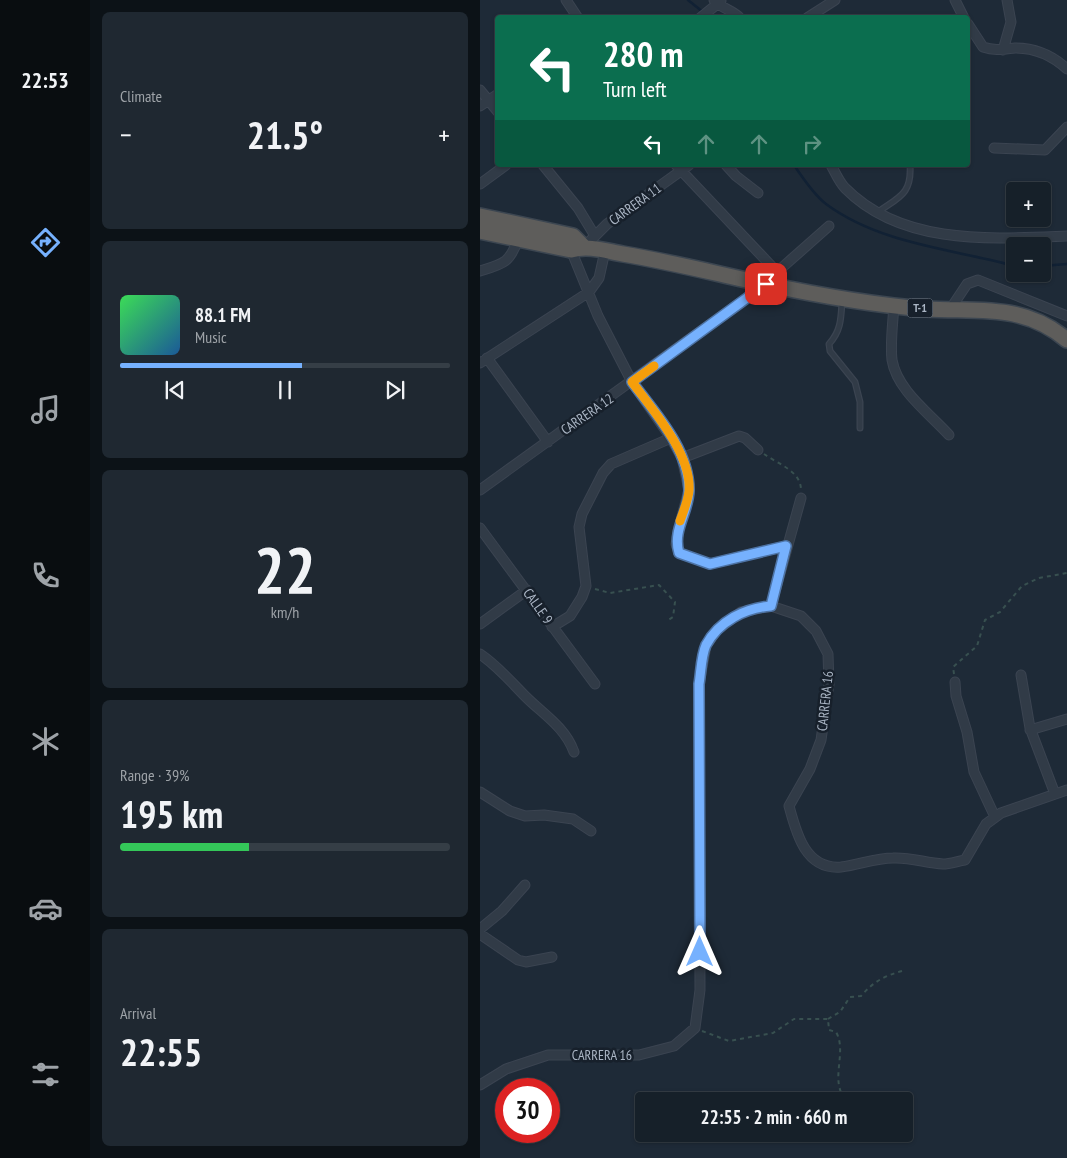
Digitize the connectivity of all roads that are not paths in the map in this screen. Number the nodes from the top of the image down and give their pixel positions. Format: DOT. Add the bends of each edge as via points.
graph roads {
  1 [pos="566,0"];
  2 [pos="835,0"];
  3 [pos="955,0"];
  4 [pos="1007,0"];
  5 [pos="716,3"];
  6 [pos="576,15"];
  7 [pos="702,15"];
  8 [pos="737,15"];
  9 [pos="811,15"];
  10 [pos="962,15"];
  11 [pos="970,27"];
  12 [pos="1003,50"];
  13 [pos="1067,69"];
  14 [pos="480,90"];
  15 [pos="495,96"];
  16 [pos="484,103"];
  17 [pos="495,110"];
  18 [pos="1067,127"];
  19 [pos="994,148"];
  20 [pos="503,167"];
  21 [pos="545,167"];
  22 [pos="682,167"];
  23 [pos="728,167"];
  24 [pos="832,167"];
  25 [pos="910,167"];
  26 [pos="480,184"];
  27 [pos="758,193"];
  28 [pos="877,213"];
  29 [pos="480,216"];
  30 [pos="829,226"];
  31 [pos="480,231"];
  32 [pos="1067,236"];
  33 [pos="518,239"];
  34 [pos="583,244"];
  35 [pos="605,251"];
  36 [pos="480,271"];
  37 [pos="773,280"];
  38 [pos="589,292"];
  39 [pos="842,297"];
  40 [pos="894,305"];
  41 [pos="951,308"];
  42 [pos="1067,316"];
  43 [pos="1067,340"];
  44 [pos="483,361"];
  45 [pos="632,382"];
  46 [pos="860,428"];
  47 [pos="948,434"];
  48 [pos="672,438"];
  49 [pos="548,442"];
  50 [pos="758,450"];
  51 [pos="682,458"];
  52 [pos="480,490"];
  53 [pos="801,498"];
  54 [pos="480,528"];
  55 [pos="786,546"];
  56 [pos="527,590"];
  57 [pos="771,606"];
  58 [pos="480,624"];
  59 [pos="552,627"];
  60 [pos="480,654"];
  61 [pos="1021,675"];
  62 [pos="955,682"];
  63 [pos="595,684"];
  64 [pos="1067,719"];
  65 [pos="1030,730"];
  66 [pos="574,752"];
  67 [pos="1067,790"];
  68 [pos="480,792"];
  69 [pos="1055,794"];
  70 [pos="995,818"];
  71 [pos="591,831"];
  72 [pos="525,885"];
  73 [pos="480,929"];
  74 [pos="480,934"];
  75 [pos="552,957"];
  76 [pos="480,1085"];
  1 -- 6 [label="street"];
  2 -- 9 [label="street"];
  3 -- 10 [label="street"];
  4 -- 12 [label="street" via="1011,22"];
  5 -- 7 [label="street"];
  5 -- 8 [label="street"];
  11 -- 12 [label="street" via="983,47"];
  12 -- 13 [label="street" via="1041,52"];
  14 -- 16 [label="street"];
  15 -- 16 [label="street"];
  16 -- 17 [label="street"];
  18 -- 19 [label="street" via="1045,150"];
  20 -- 26 [label="street"];
  21 -- 34 [label="street" via="578,208"];
  22 -- 34 [label="street, CARRERA 11"];
  22 -- 37 [label="street"];
  23 -- 27 [label="street"];
  24 -- 28 [label="street" via="844,187"];
  25 -- 28 [label="lane" via="911,181 906,192"];
  28 -- 32 [label="street" via="932,233 994,238"];
  29 -- 34 [label="highway, T-1" via="574,236"];
  30 -- 37 [label="street, CARRERA 12"];
  31 -- 33 [label="highway, T-1"];
  33 -- 34 [label="highway, T-1"];
  33 -- 36 [label="street" via="507,261"];
  34 -- 35 [label="highway, T-1"];
  34 -- 38 [label="street"];
  35 -- 37 [label="highway, T-1"];
  35 -- 38 [label="street" via="599,278"];
  37 -- 39 [label="highway, T-1"];
  37 -- 45 [label="street, CARRERA 12"];
  38 -- 44 [label="street"];
  38 -- 45 [label="street"];
  39 -- 40 [label="highway, T-1"];
  39 -- 46 [label="lane" via="841,326 829,344 830,351 855,382 860,402"];
  40 -- 41 [label="highway, T-1"];
  40 -- 47 [label="street" via="892,359 896,373"];
  41 -- 42 [label="street" via="967,284 978,280"];
  41 -- 43 [label="highway, T-1" via="1005,311 1052,328"];
  44 -- 49 [label="street"];
  45 -- 48 [label="street"];
  45 -- 49 [label="street, CARRERA 12"];
  48 -- 51 [label="street"];
  48 -- 59 [label="street" via="611,464 598,481 579,527 586,586 570,616"];
  49 -- 52 [label="street, CARRERA 12"];
  50 -- 51 [label="street" via="739,436"];
  51 -- 55 [label="street" via="689,490 678,531 676,544 679,553 710,564"];
  53 -- 55 [label="street"];
  54 -- 56 [label="street, CALLE 9"];
  55 -- 57 [label="street"];
  56 -- 58 [label="street"];
  56 -- 59 [label="street, CALLE 9"];
  57 -- 70 [label="street, CARRERA 16" via="801,616 816,632 828,654 829,684 821,740 810,769 789,806 801,846 811,856 826,865 839,867 881,858 944,864 965,860 986,824"];
  57 -- 76 [label="street, CARRERA 16" via="741,612 717,630 706,646 699,684 700,990 695,1028 674,1046 639,1055 548,1055 506,1069"];
  59 -- 63 [label="street, CALLE 9"];
  60 -- 66 [label="street" via="560,728 570,740"];
  61 -- 65 [label="street"];
  62 -- 70 [label="street" via="974,772"];
  64 -- 65 [label="street"];
  65 -- 69 [label="street"];
  67 -- 69 [label="street, CARRERA 16"];
  68 -- 71 [label="street" via="510,811 526,816 574,819"];
  69 -- 70 [label="street, CARRERA 16" via="1001,812"];
  72 -- 73 [label="street" via="502,911"];
  74 -- 75 [label="street" via="518,960 526,962"];
}
